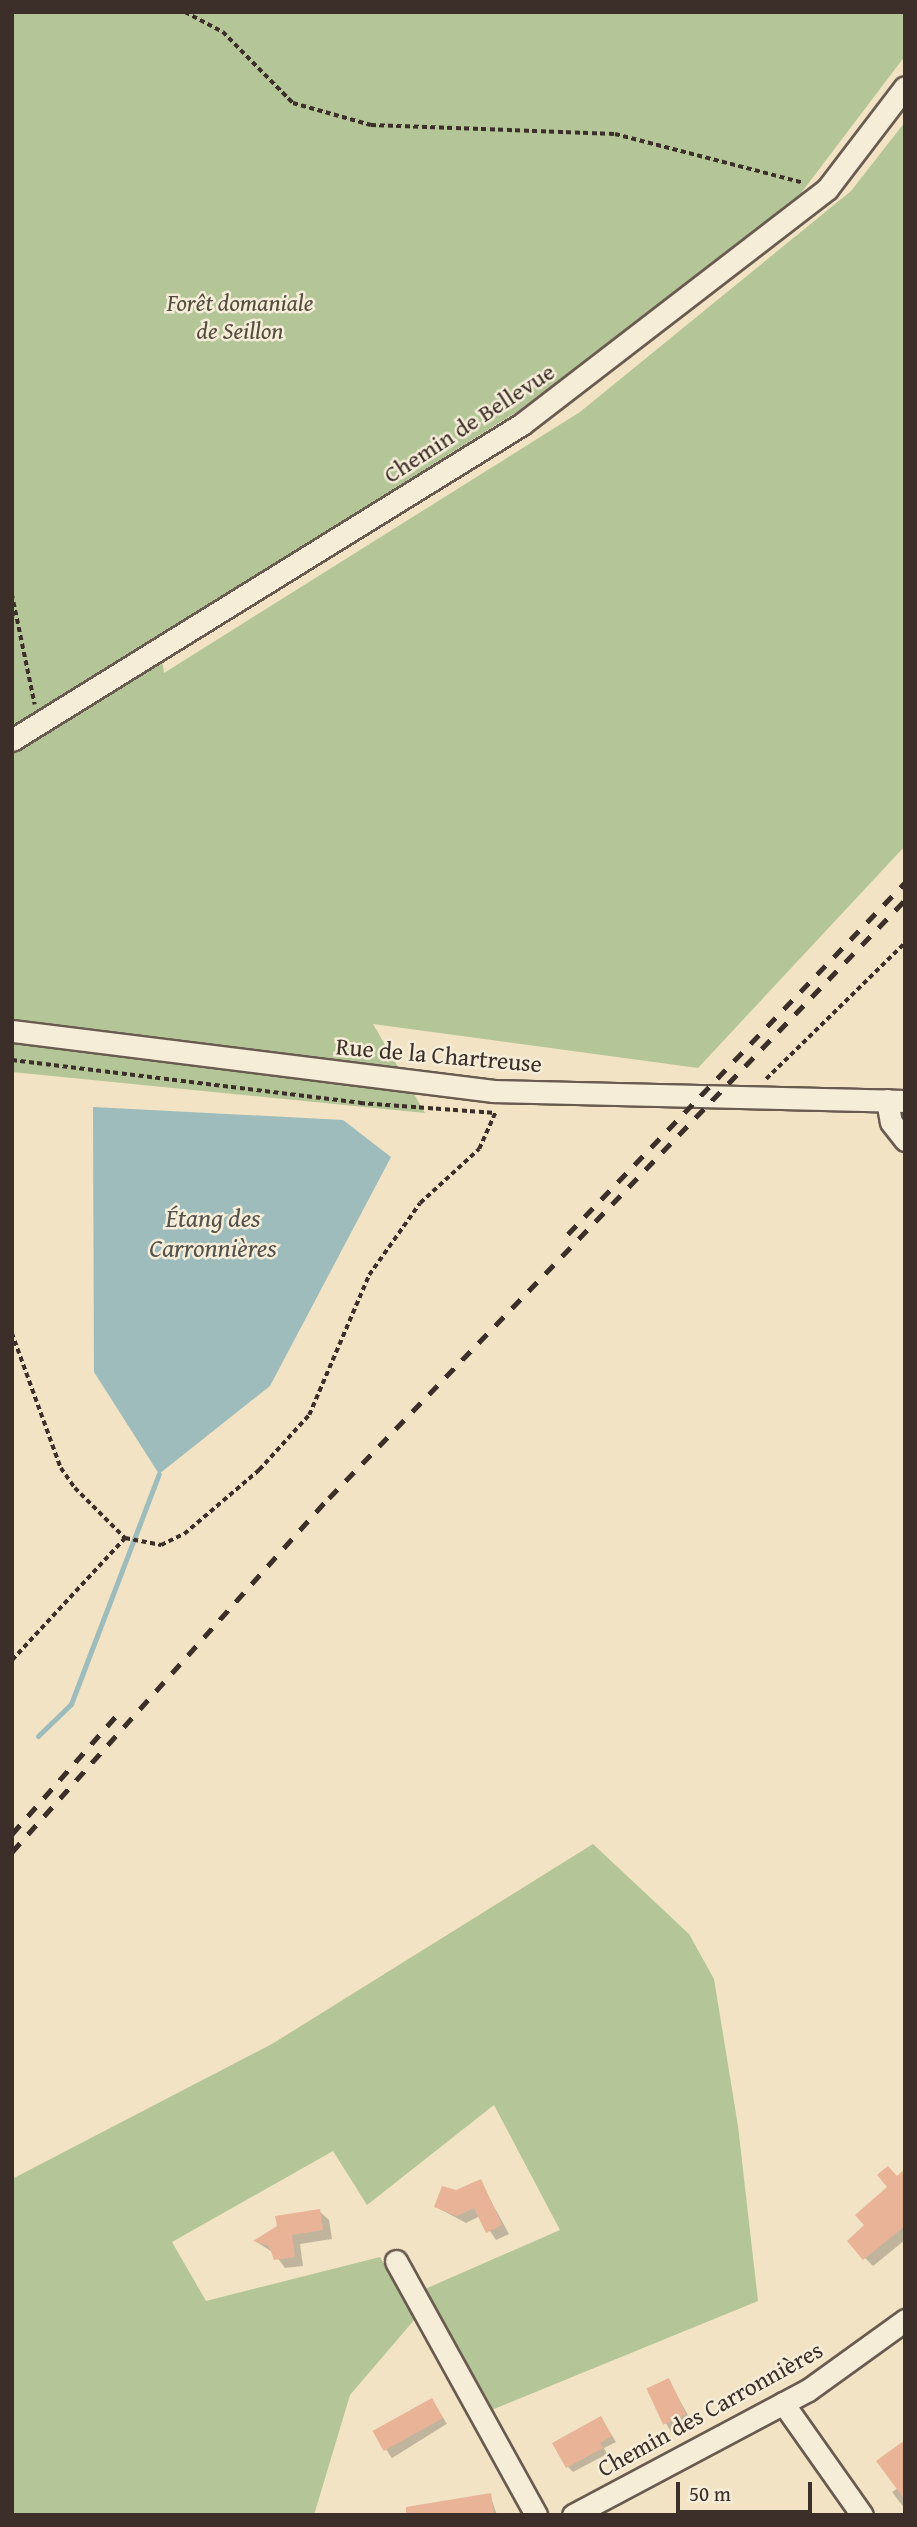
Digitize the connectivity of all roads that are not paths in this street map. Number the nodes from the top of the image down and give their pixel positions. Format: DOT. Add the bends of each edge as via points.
graph roads {
  1 [pos="905,87"];
  2 [pos="12,740"];
  3 [pos="12,1031"];
  4 [pos="896,1100"];
  5 [pos="905,1140"];
  6 [pos="396,2261"];
  7 [pos="905,2320"];
  8 [pos="783,2403"];
  9 [pos="537,2515"];
  10 [pos="573,2515"];
  11 [pos="862,2515"];
  1 -- 2 [label="street, Chemin de Bellevue" via="827,189 660,323 523,424"];
  3 -- 4 [label="street, Rue de la Chartreuse" via="493,1091"];
  4 -- 5 [label="street" via="891,1122"];
  6 -- 9 [label="street"];
  7 -- 8 [label="street, Chemin des Carronnières"];
  8 -- 10 [label="street, Chemin des Carronnières"];
  8 -- 11 [label="street"];
}
